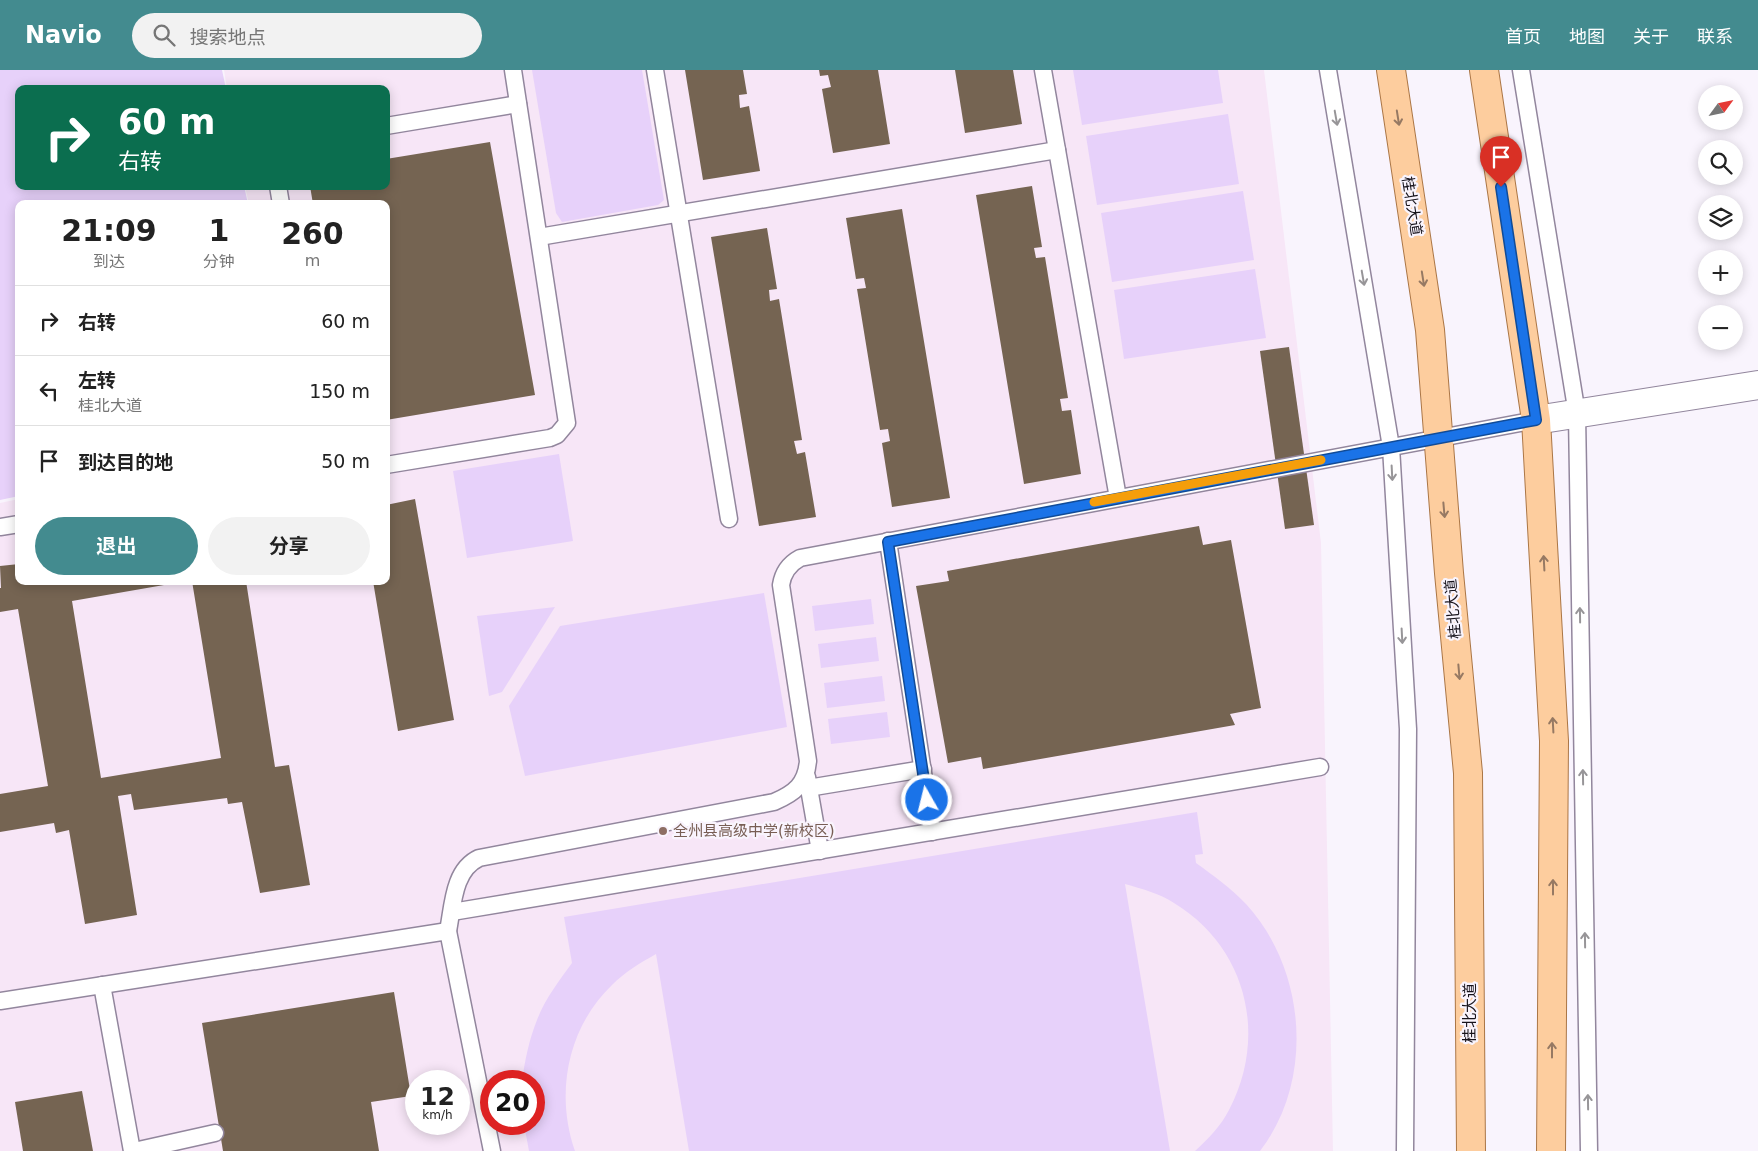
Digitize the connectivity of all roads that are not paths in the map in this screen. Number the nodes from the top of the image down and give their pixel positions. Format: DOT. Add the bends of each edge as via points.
graph roads {
  1 [pos="513,70"];
  2 [pos="655,70"];
  3 [pos="1043,70"];
  4 [pos="1328,70"];
  5 [pos="1391,70"];
  6 [pos="1484,70"];
  7 [pos="1521,70"];
  8 [pos="518,104"];
  9 [pos="390,125"];
  10 [pos="1057,150"];
  11 [pos="679,214"];
  12 [pos="539,237"];
  13 [pos="1758,385"];
  14 [pos="1577,414"];
  15 [pos="1536,420"];
  16 [pos="1438,438"];
  17 [pos="1391,447"];
  18 [pos="390,464"];
  19 [pos="1118,498"];
  20 [pos="729,519"];
  21 [pos="15,525"];
  22 [pos="0,527"];
  23 [pos="888,542"];
  24 [pos="1320,767"];
  25 [pos="923,769"];
  26 [pos="807,782"];
  27 [pos="932,832"];
  28 [pos="820,851"];
  29 [pos="452,912"];
  30 [pos="448,930"];
  31 [pos="102,985"];
  32 [pos="0,1001"];
  33 [pos="215,1134"];
  34 [pos="133,1151"];
  35 [pos="492,1151"];
  36 [pos="1405,1151"];
  37 [pos="1471,1151"];
  38 [pos="1551,1151"];
  39 [pos="1589,1151"];
  1 -- 8 [label="lane"];
  2 -- 11 [label="lane"];
  3 -- 10 [label="lane"];
  4 -- 17 [label="lane, one-way"];
  5 -- 16 [label="main road, 桂北大道, one-way" via="1430,330"];
  6 -- 15 [label="main road"];
  7 -- 14 [label="lane"];
  8 -- 9 [label="lane"];
  8 -- 12 [label="lane"];
  10 -- 11 [label="lane"];
  10 -- 19 [label="lane"];
  11 -- 12 [label="lane"];
  11 -- 20 [label="lane"];
  12 -- 18 [label="lane" via="567,423 550,438"];
  13 -- 14 [label="street"];
  14 -- 15 [label="street"];
  39 -- 14 [label="lane, one-way"];
  15 -- 16 [label="lane"];
  38 -- 15 [label="main road, one-way" via="1554,742"];
  16 -- 17 [label="lane"];
  16 -- 37 [label="main road, 桂北大道, one-way" via="1468,773"];
  17 -- 19 [label="lane"];
  17 -- 36 [label="lane, one-way" via="1408,729"];
  19 -- 23 [label="lane"];
  21 -- 22 [label="lane"];
  23 -- 25 [label="lane"];
  23 -- 26 [label="lane" via="800,558 782,577 808,761"];
  24 -- 27 [label="lane"];
  25 -- 26 [label="lane"];
  25 -- 27 [label="lane"];
  26 -- 28 [label="lane"];
  26 -- 29 [label="lane" via="774,802 479,858 466,867 460,878"];
  27 -- 28 [label="lane"];
  28 -- 29 [label="lane"];
  29 -- 30 [label="lane"];
  30 -- 31 [label="lane"];
  30 -- 35 [label="lane"];
  31 -- 32 [label="lane"];
  31 -- 34 [label="lane"];
  33 -- 34 [label="lane"];
}
